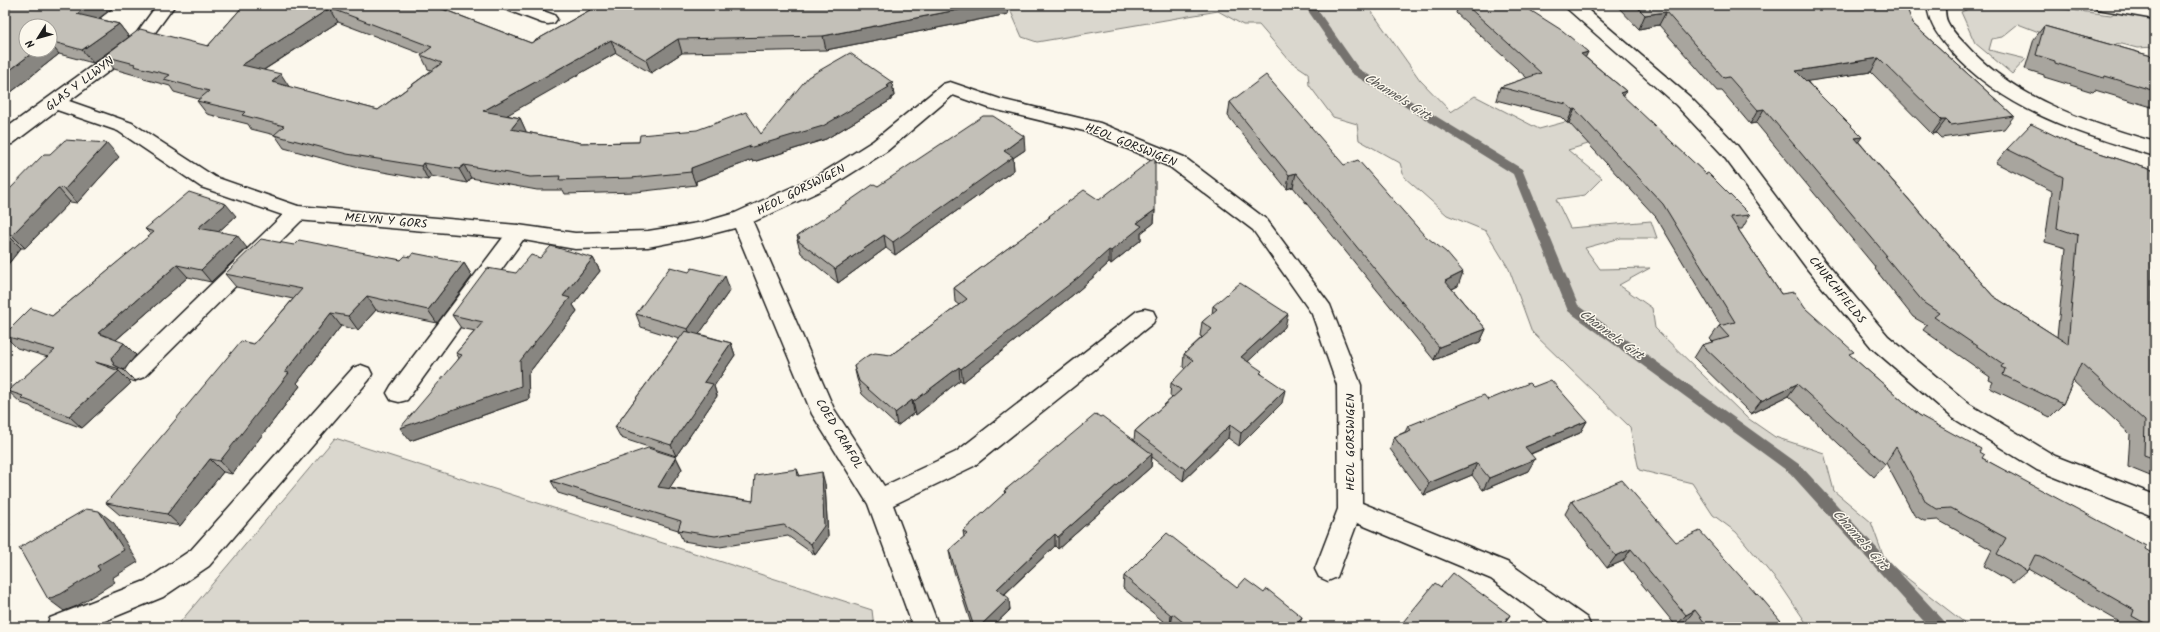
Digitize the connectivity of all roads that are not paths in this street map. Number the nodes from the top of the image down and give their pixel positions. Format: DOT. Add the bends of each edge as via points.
graph roads {
  1 [pos="166,5"];
  2 [pos="511,5"];
  3 [pos="1572,5"];
  4 [pos="1936,5"];
  5 [pos="2103,5"];
  6 [pos="2155,14"];
  7 [pos="548,19"];
  8 [pos="55,103"];
  9 [pos="5,139"];
  10 [pos="2155,149"];
  11 [pos="297,213"];
  12 [pos="741,220"];
  13 [pos="518,232"];
  14 [pos="1145,316"];
  15 [pos="136,370"];
  16 [pos="361,374"];
  17 [pos="399,393"];
  18 [pos="880,500"];
  19 [pos="2155,506"];
  20 [pos="1350,509"];
  21 [pos="1328,569"];
  22 [pos="59,627"];
  23 [pos="926,627"];
  24 [pos="1578,627"];
  1 -- 8 [label="street, GLAS Y LLWYN" via="142,38"];
  2 -- 7 [label="street"];
  3 -- 19 [label="street, CHURCHFIELDS" via="1683,101 1730,149 1815,264 1880,342 1961,411 2046,463"];
  4 -- 10 [label="street" via="1940,23 1961,53 1995,80 2070,122 2111,138"];
  5 -- 6 [label="street"];
  8 -- 9 [label="street, GLAS Y LLWYN"];
  8 -- 11 [label="street, MELYN Y GORS" via="125,127 208,182"];
  11 -- 13 [label="street, MELYN Y GORS"];
  11 -- 15 [label="street"];
  12 -- 13 [label="street, MELYN Y GORS" via="648,239 575,241"];
  12 -- 18 [label="street, COED CRIAFOL" via="824,414"];
  12 -- 20 [label="street, HEOL GORSWIGEN" via="826,180 880,146 950,88 996,104 1094,127 1177,162 1260,225 1322,311 1350,385"];
  13 -- 17 [label="street"];
  14 -- 18 [label="street" via="965,459"];
  16 -- 22 [label="street" via="200,558 154,589"];
  18 -- 23 [label="street, COED CRIAFOL"];
  20 -- 21 [label="street, HEOL GORSWIGEN"];
  20 -- 24 [label="street" via="1500,571"];
}
